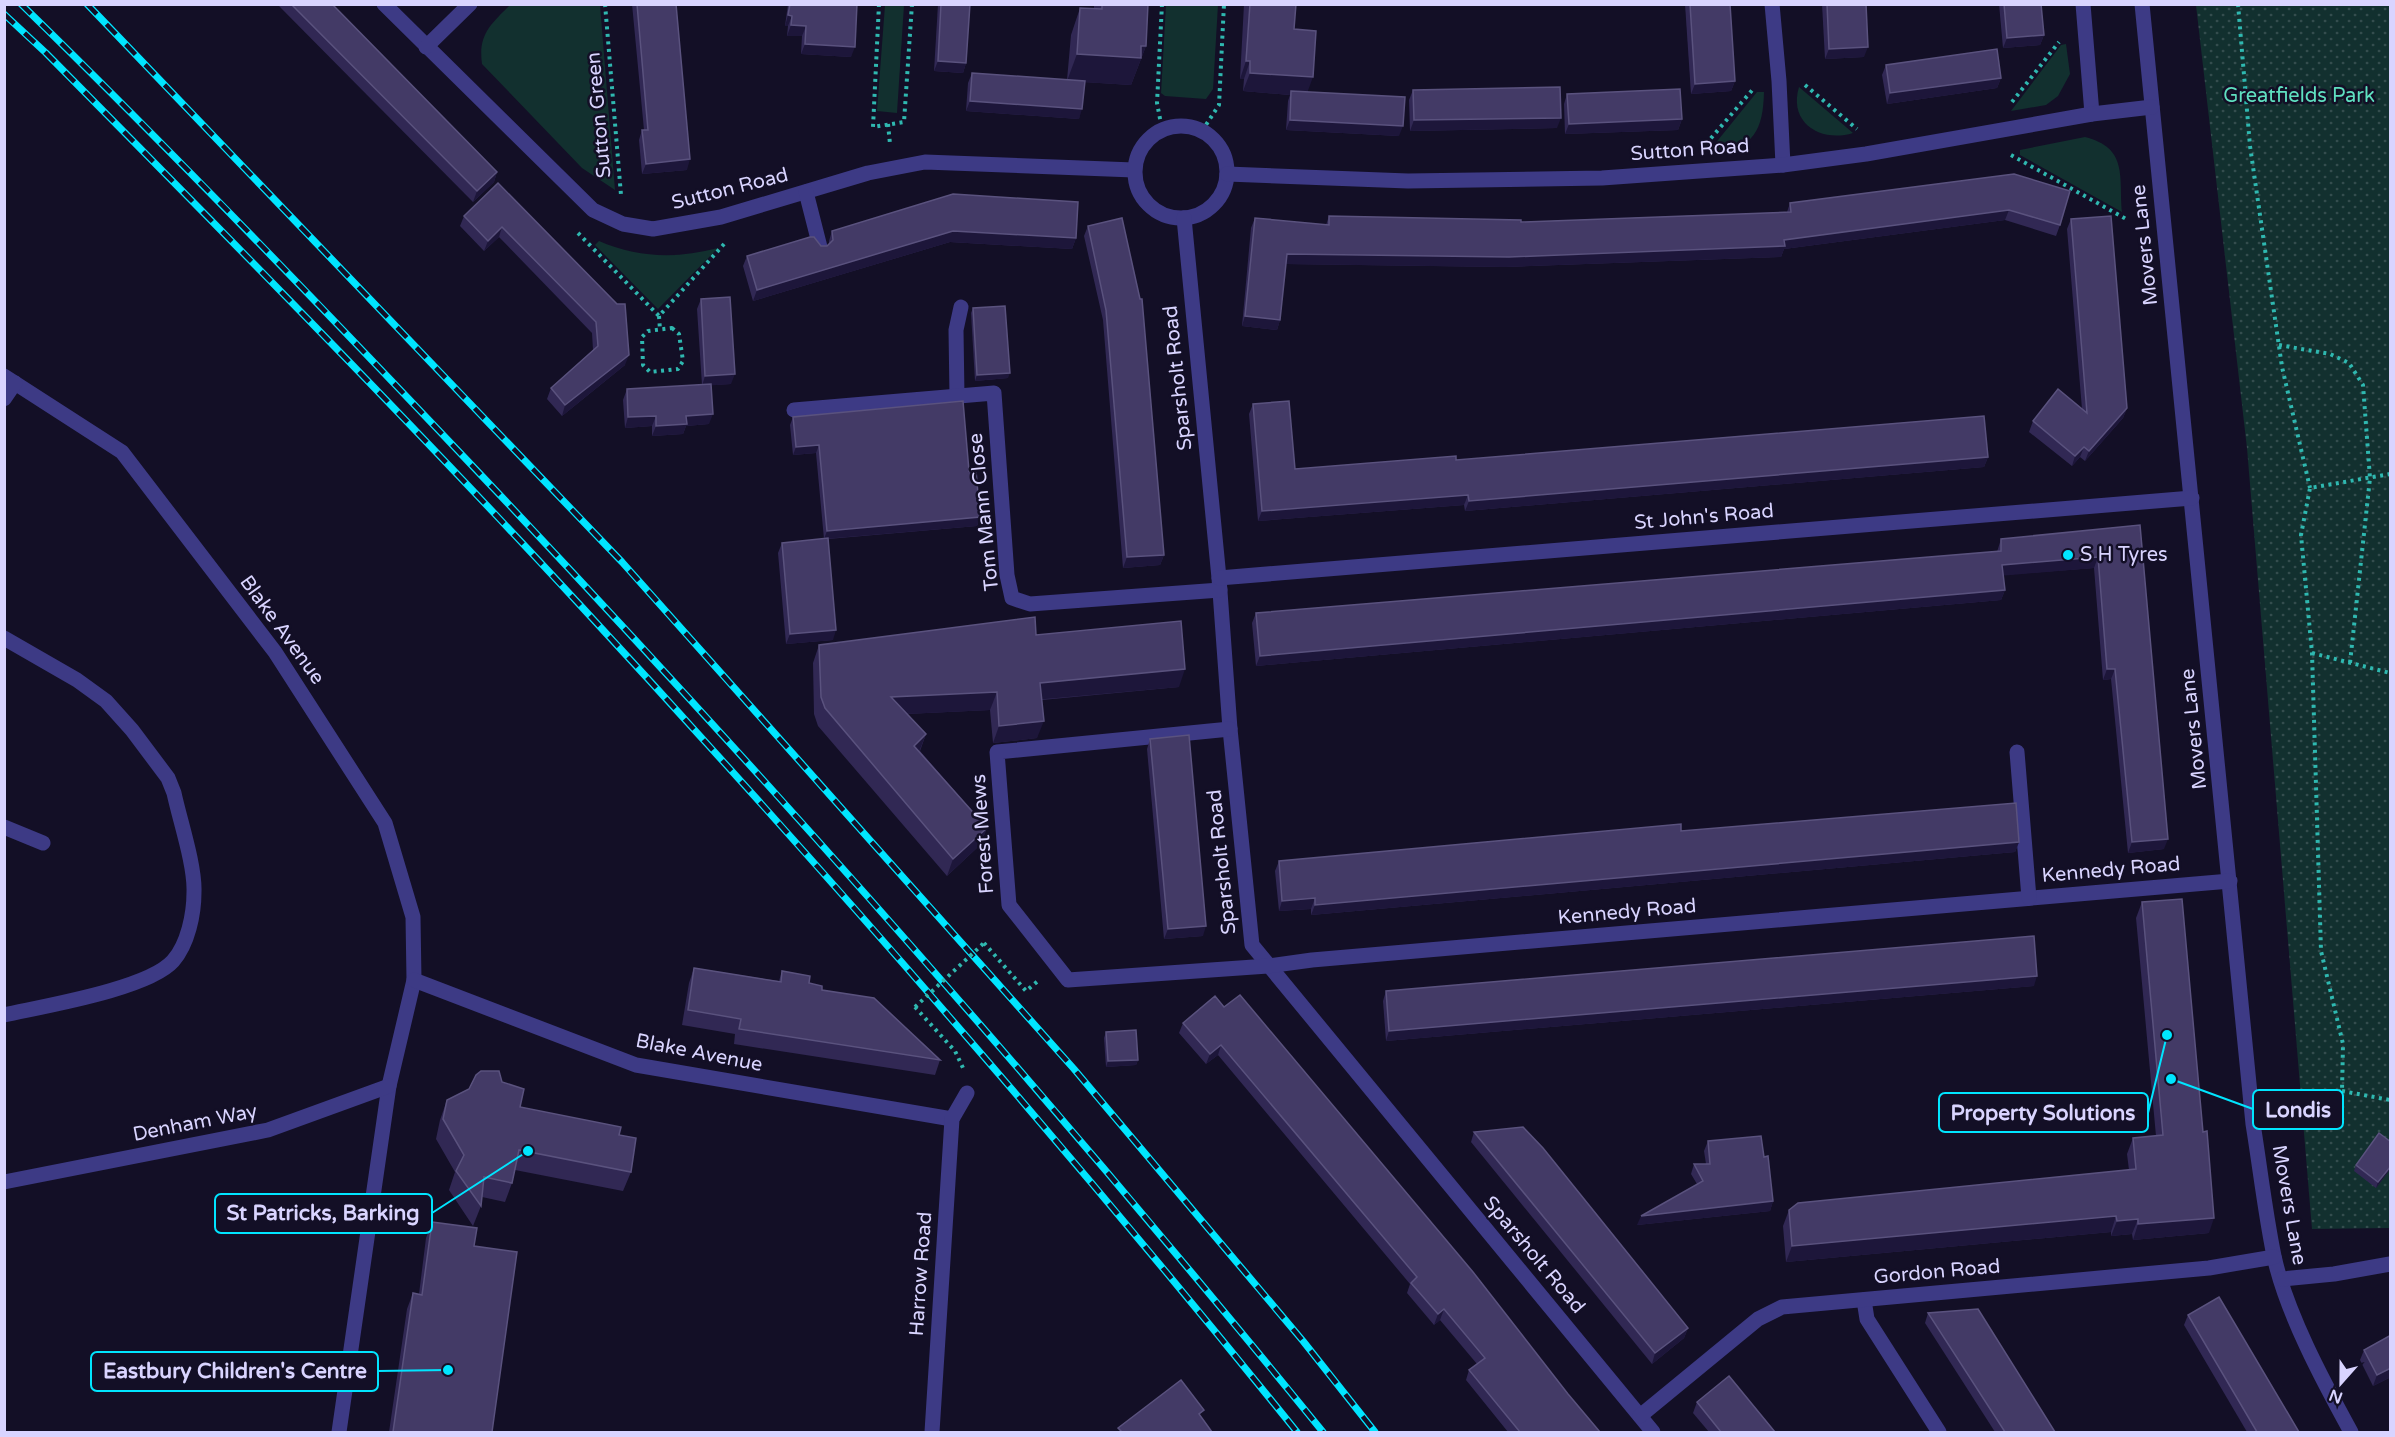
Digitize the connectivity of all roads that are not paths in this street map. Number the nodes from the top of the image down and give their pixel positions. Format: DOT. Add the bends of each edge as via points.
graph roads {
  1 [pos="384,4"];
  2 [pos="470,4"];
  3 [pos="1773,4"];
  4 [pos="2083,4"];
  5 [pos="2142,4"];
  6 [pos="426,47"];
  7 [pos="2152,107"];
  8 [pos="2092,114"];
  9 [pos="1783,165"];
  10 [pos="1134,170"];
  11 [pos="1227,174"];
  12 [pos="806,192"];
  13 [pos="1184,218"];
  14 [pos="820,247"];
  15 [pos="961,308"];
  16 [pos="10,380"];
  17 [pos="957,396"];
  18 [pos="4,399"];
  19 [pos="794,410"];
  20 [pos="2192,498"];
  21 [pos="1219,584"];
  22 [pos="4,638"];
  23 [pos="1230,729"];
  24 [pos="2017,752"];
  25 [pos="4,827"];
  26 [pos="43,843"];
  27 [pos="2230,881"];
  28 [pos="2029,898"];
  29 [pos="1043,950"];
  30 [pos="1268,966"];
  31 [pos="414,980"];
  32 [pos="4,1015"];
  33 [pos="389,1086"];
  34 [pos="967,1093"];
  35 [pos="952,1119"];
  36 [pos="4,1182"];
  37 [pos="2274,1257"];
  38 [pos="2391,1264"];
  39 [pos="2282,1279"];
  40 [pos="1864,1300"];
  41 [pos="1640,1416"];
  42 [pos="339,1432"];
  43 [pos="932,1432"];
  44 [pos="1653,1432"];
  45 [pos="1939,1432"];
  46 [pos="2350,1432"];
  1 -- 6 [label="street, Sutton Road"];
  2 -- 6 [label="street"];
  3 -- 9 [label="street"];
  4 -- 8 [label="street"];
  5 -- 7 [label="street, Movers Lane"];
  6 -- 12 [label="street, Sutton Road" via="593,210 623,224 653,229 721,217"];
  7 -- 8 [label="street, Sutton Road"];
  7 -- 20 [label="street, Movers Lane"];
  8 -- 9 [label="street, Sutton Road"];
  9 -- 11 [label="street, Sutton Road" via="1602,178 1408,181"];
  10 -- 11 [label="street" via="1138,153 1148,139 1162,129 1189,126 1216,141 1225,157"];
  10 -- 12 [label="street, Sutton Road" via="925,162 884,169"];
  10 -- 13 [label="street" via="1138,192 1152,209 1172,218"];
  11 -- 13 [label="street" via="1218,200 1209,209"];
  12 -- 14 [label="street"];
  13 -- 21 [label="street, Sparsholt Road"];
  15 -- 17 [label="street" via="956,330"];
  16 -- 18 [label="street"];
  16 -- 31 [label="street, Blake Avenue" via="122,452 275,652 386,823 412,917"];
  17 -- 19 [label="street"];
  17 -- 21 [label="street, Tom Mann Close" via="994,393 1012,598 1029,604"];
  20 -- 21 [label="street, St John's Road"];
  20 -- 27 [label="street, Movers Lane"];
  21 -- 23 [label="street, Sparsholt Road"];
  22 -- 32 [label="street" via="77,680 106,701 132,730 171,785 194,891 182,945 172,961 154,975"];
  23 -- 29 [label="street, Forest Mews" via="997,752 1009,905"];
  23 -- 30 [label="street, Sparsholt Road" via="1250,933 1252,945"];
  24 -- 28 [label="street"];
  25 -- 26 [label="street"];
  27 -- 28 [label="street, Kennedy Road"];
  27 -- 37 [label="street, Movers Lane" via="2253,1124"];
  28 -- 30 [label="street, Kennedy Road"];
  29 -- 30 [label="street, Kennedy Road" via="1068,980"];
  30 -- 41 [label="street, Sparsholt Road"];
  31 -- 33 [label="street, Blake Avenue"];
  31 -- 35 [label="street, Blake Avenue" via="636,1065"];
  33 -- 36 [label="street, Denham Way" via="268,1130"];
  33 -- 42 [label="street, Blake Avenue"];
  34 -- 35 [label="street"];
  35 -- 43 [label="street, Harrow Road"];
  37 -- 39 [label="street, Movers Lane"];
  37 -- 40 [label="street, Gordon Road" via="2209,1268"];
  38 -- 39 [label="street"];
  39 -- 46 [label="street, Movers Lane" via="2329,1393"];
  40 -- 41 [label="street, Gordon Road" via="1782,1307 1758,1319"];
  40 -- 45 [label="street" via="1867,1319"];
  41 -- 44 [label="street, Sparsholt Road"];
}
